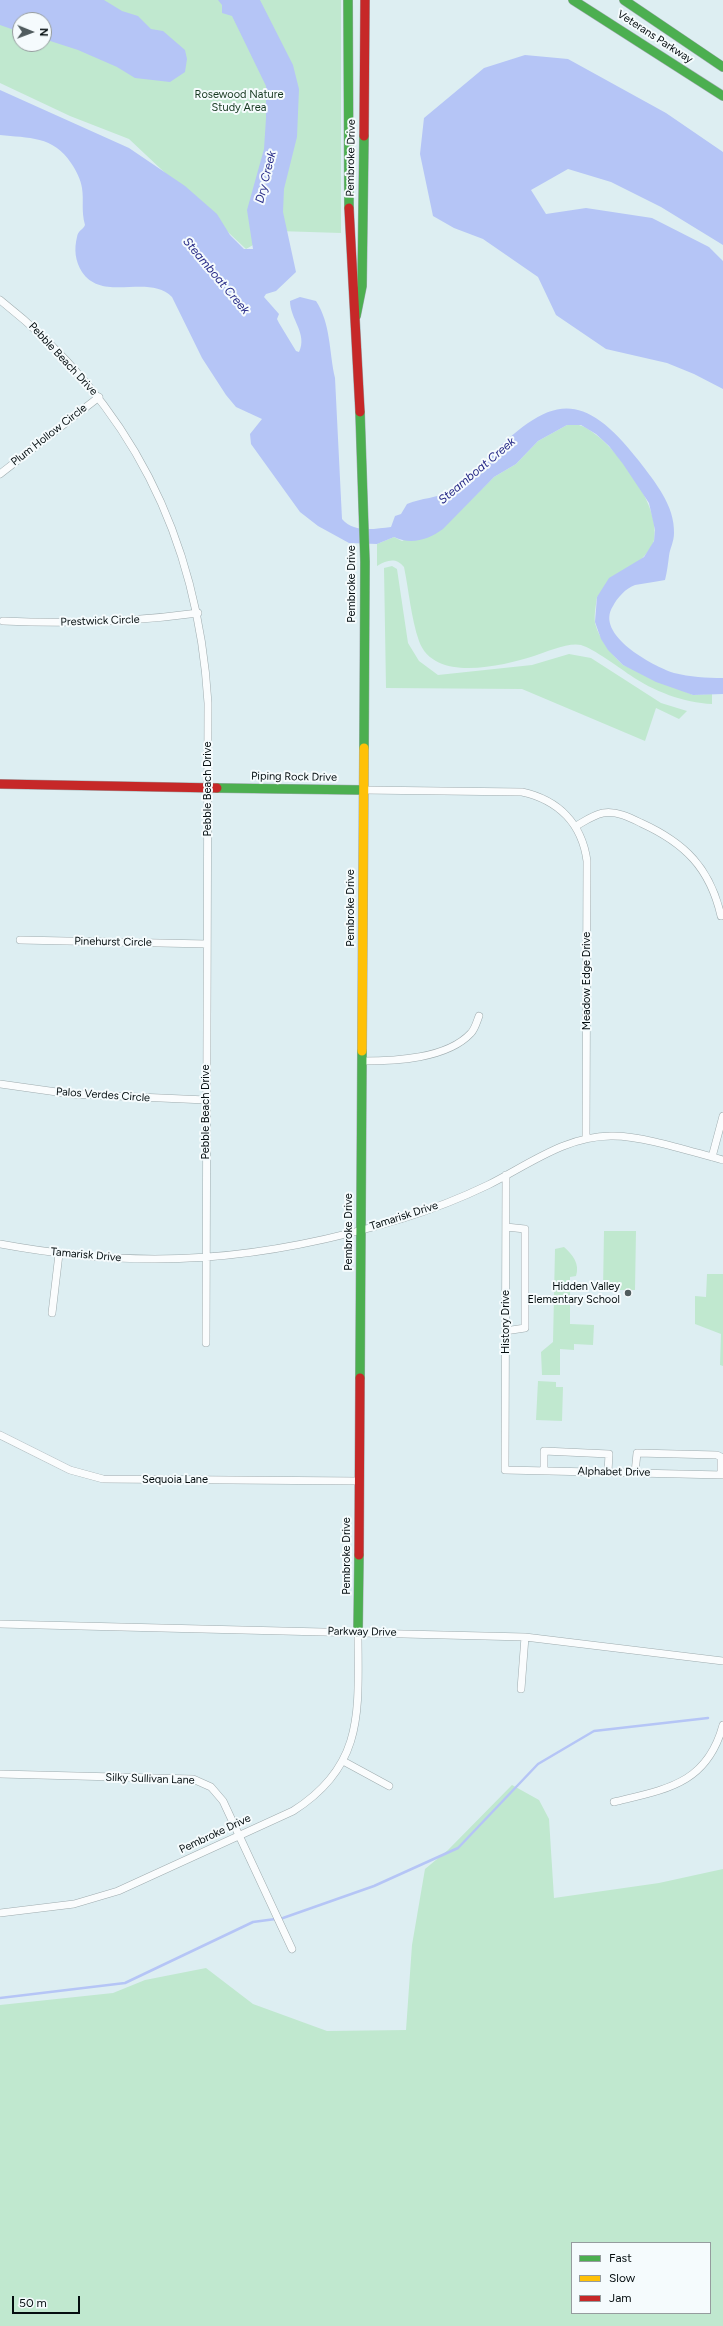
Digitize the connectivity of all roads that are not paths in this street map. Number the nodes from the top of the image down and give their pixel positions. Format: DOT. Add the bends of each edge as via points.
graph roads {
  1 [pos="348,0"];
  2 [pos="365,0"];
  3 [pos="573,0"];
  4 [pos="624,0"];
  5 [pos="723,67"];
  6 [pos="723,96"];
  7 [pos="0,300"];
  8 [pos="356,316"];
  9 [pos="99,397"];
  10 [pos="0,474"];
  11 [pos="198,613"];
  12 [pos="3,621"];
  13 [pos="0,784"];
  14 [pos="208,788"];
  15 [pos="364,790"];
  16 [pos="576,826"];
  17 [pos="721,916"];
  18 [pos="20,940"];
  19 [pos="207,944"];
  20 [pos="479,1016"];
  21 [pos="362,1061"];
  22 [pos="0,1084"];
  23 [pos="206,1100"];
  24 [pos="723,1116"];
  25 [pos="586,1138"];
  26 [pos="712,1157"];
  27 [pos="723,1160"];
  28 [pos="506,1175"];
  29 [pos="506,1227"];
  30 [pos="361,1230"];
  31 [pos="0,1244"];
  32 [pos="59,1254"];
  33 [pos="205,1259"];
  34 [pos="52,1313"];
  35 [pos="506,1331"];
  36 [pos="206,1343"];
  37 [pos="0,1435"];
  38 [pos="505,1470"];
  39 [pos="544,1470"];
  40 [pos="608,1472"];
  41 [pos="635,1473"];
  42 [pos="722,1475"];
  43 [pos="359,1481"];
  44 [pos="0,1624"];
  45 [pos="358,1632"];
  46 [pos="525,1637"];
  47 [pos="723,1661"];
  48 [pos="521,1689"];
  49 [pos="723,1725"];
  50 [pos="343,1761"];
  51 [pos="0,1774"];
  52 [pos="389,1786"];
  53 [pos="614,1802"];
  54 [pos="240,1836"];
  55 [pos="0,1913"];
  56 [pos="292,1949"];
  1 -- 8 [label="street, Pembroke Drive" via="347,142 352,288"];
  2 -- 8 [label="street, Pembroke Drive" via="362,286"];
  3 -- 6 [label="street, Veterans Parkway"];
  4 -- 5 [label="street, Veterans Parkway"];
  7 -- 9 [label="street, Pebble Beach Drive" via="52,344"];
  8 -- 15 [label="street, Pembroke Drive" via="365,562"];
  9 -- 10 [label="street, Plum Hollow Circle"];
  9 -- 11 [label="street, Pebble Beach Drive" via="137,453 167,514 182,553"];
  11 -- 12 [label="street, Prestwick Circle" via="86,623"];
  11 -- 14 [label="street, Pebble Beach Drive" via="206,668"];
  13 -- 14 [label="street, Piping Rock Drive"];
  14 -- 15 [label="street, Piping Rock Drive"];
  14 -- 19 [label="street, Pebble Beach Drive"];
  15 -- 16 [label="street, Piping Rock Drive" via="535,794 553,803"];
  15 -- 21 [label="street, Pembroke Drive"];
  16 -- 17 [label="street" via="593,816 613,812 623,814 672,838 704,871 712,886"];
  16 -- 25 [label="street, Meadow Edge Drive" via="585,848 587,862"];
  18 -- 19 [label="street, Pinehurst Circle"];
  19 -- 23 [label="street, Pebble Beach Drive"];
  20 -- 21 [label="street" via="473,1031 448,1048 410,1059"];
  21 -- 30 [label="street, Pembroke Drive"];
  22 -- 23 [label="street, Palos Verdes Circle" via="86,1096"];
  23 -- 33 [label="street, Pebble Beach Drive"];
  24 -- 26 [label="street"];
  25 -- 26 [label="street, Tamarisk Drive" via="631,1137"];
  25 -- 28 [label="street, Tamarisk Drive" via="559,1148"];
  26 -- 27 [label="street, Tamarisk Drive"];
  28 -- 29 [label="street, History Drive"];
  28 -- 30 [label="street, Tamarisk Drive" via="454,1200"];
  29 -- 35 [label="street, History Drive"];
  29 -- 35 [label="street" via="525,1229 525,1328"];
  30 -- 33 [label="street, Tamarisk Drive" via="292,1247"];
  30 -- 43 [label="street, Pembroke Drive"];
  31 -- 32 [label="street, Tamarisk Drive"];
  32 -- 33 [label="street, Tamarisk Drive" via="143,1260"];
  32 -- 34 [label="street"];
  33 -- 36 [label="street, Pebble Beach Drive"];
  35 -- 38 [label="street, History Drive"];
  37 -- 43 [label="street, Sequoia Lane" via="70,1470 103,1479"];
  38 -- 39 [label="street, Alphabet Drive"];
  39 -- 40 [label="street, Alphabet Drive"];
  39 -- 40 [label="street" via="544,1451 578,1452 609,1454"];
  40 -- 41 [label="street, Alphabet Drive"];
  41 -- 42 [label="street, Alphabet Drive"];
  41 -- 42 [label="street" via="637,1453 717,1455 721,1457"];
  43 -- 45 [label="street, Pembroke Drive"];
  44 -- 45 [label="street, Parkway Drive"];
  45 -- 46 [label="street, Parkway Drive"];
  45 -- 50 [label="street, Pembroke Drive" via="358,1711 352,1740"];
  46 -- 47 [label="street, Parkway Drive"];
  46 -- 48 [label="street"];
  49 -- 53 [label="street" via="714,1751 686,1780 660,1791"];
  50 -- 52 [label="street"];
  50 -- 54 [label="street, Pembroke Drive" via="331,1779 306,1803"];
  51 -- 54 [label="street, Silky Sullivan Lane" via="193,1779 203,1782 218,1793"];
  54 -- 55 [label="street, Pembroke Drive" via="96,1899 51,1908"];
  54 -- 56 [label="street, Silky Sullivan Lane"];
}
